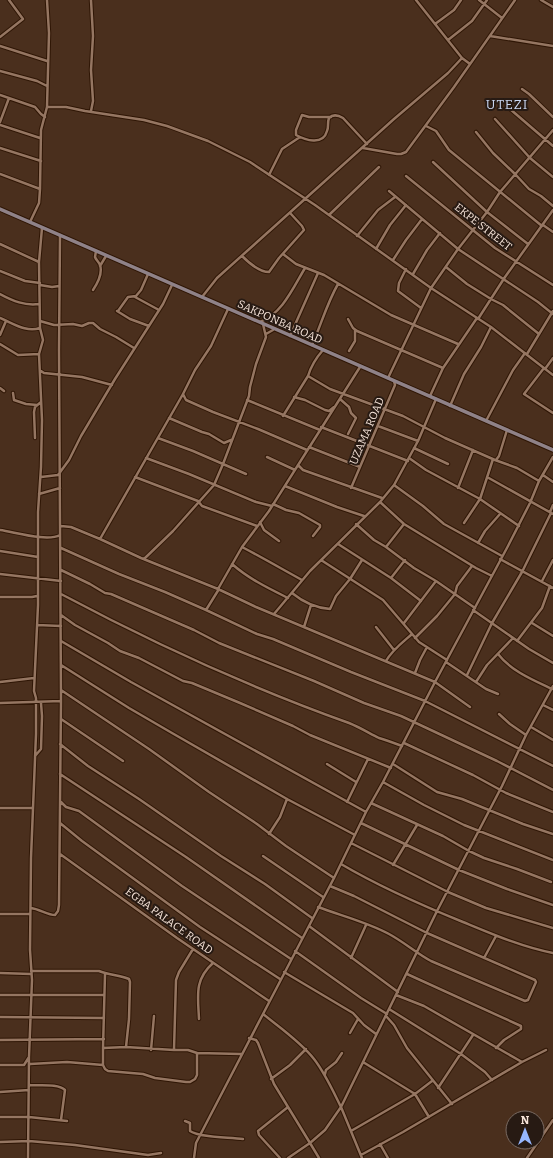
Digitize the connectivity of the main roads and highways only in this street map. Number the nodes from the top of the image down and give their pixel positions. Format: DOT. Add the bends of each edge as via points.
graph roads {
  1 [pos="0,209"];
  2 [pos="553,450"];
  1 -- 2 [label="main road, SAKPONBA ROAD"];
}
